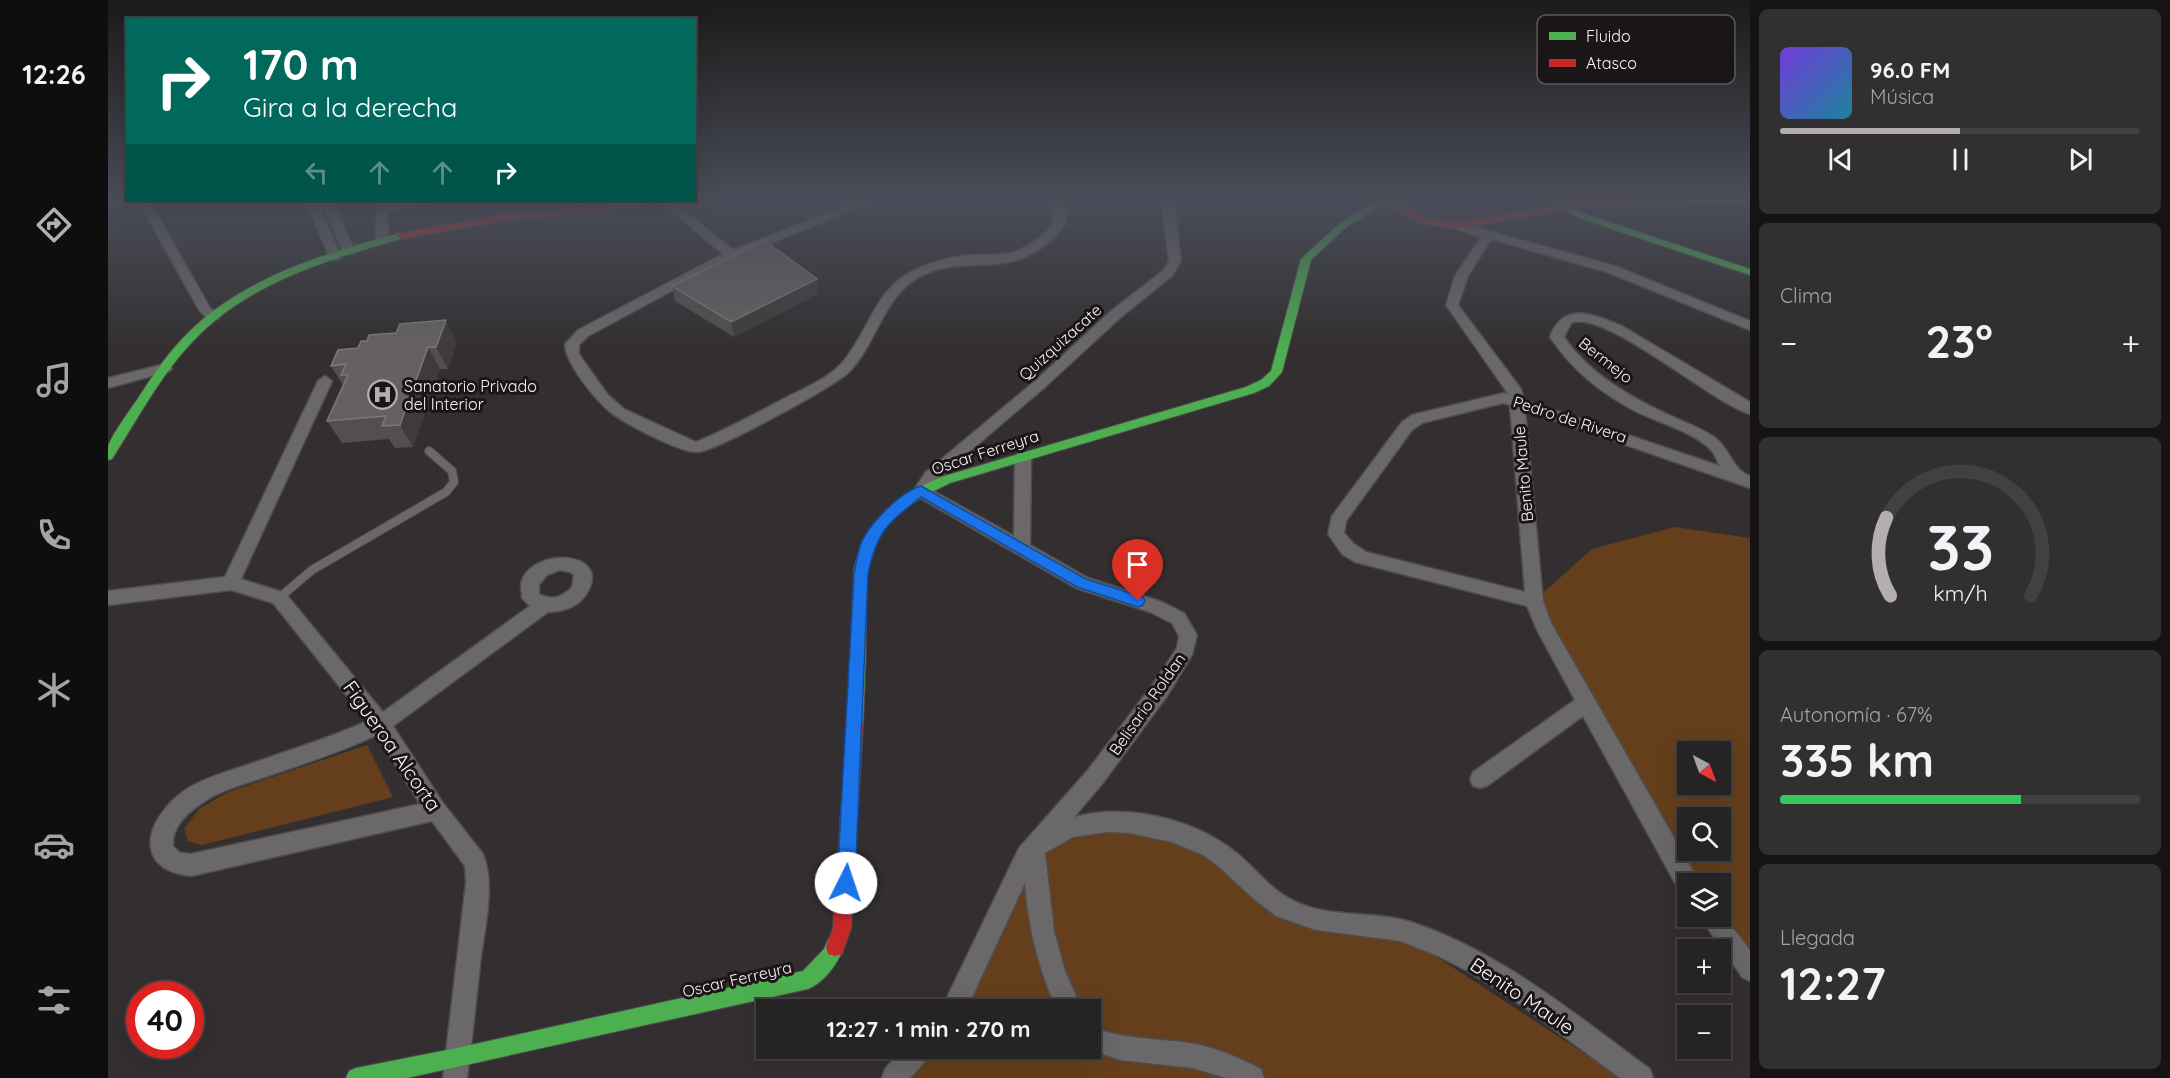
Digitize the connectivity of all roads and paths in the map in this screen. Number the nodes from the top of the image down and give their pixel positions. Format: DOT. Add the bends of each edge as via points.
graph roads {
  1 [pos="170,248"];
  2 [pos="332,248"];
  3 [pos="359,248"];
  4 [pos="724,248"];
  5 [pos="749,248"];
  6 [pos="1034,248"];
  7 [pos="1173,248"];
  8 [pos="1316,248"];
  9 [pos="1479,248"];
  10 [pos="1539,248"];
  11 [pos="1679,248"];
  12 [pos="350,251"];
  13 [pos="732,255"];
  14 [pos="335,256"];
  15 [pos="1750,272"];
  16 [pos="213,316"];
  17 [pos="1750,326"];
  18 [pos="165,368"];
  19 [pos="325,381"];
  20 [pos="108,383"];
  21 [pos="1516,400"];
  22 [pos="1750,410"];
  23 [pos="429,452"];
  24 [pos="108,456"];
  25 [pos="1023,457"];
  26 [pos="1734,476"];
  27 [pos="1750,482"];
  28 [pos="921,490"];
  29 [pos="1022,548"];
  30 [pos="231,583"];
  31 [pos="108,598"];
  32 [pos="279,598"];
  33 [pos="1534,601"];
  34 [pos="545,605"];
  35 [pos="1586,703"];
  36 [pos="381,724"];
  37 [pos="1480,779"];
  38 [pos="436,810"];
  39 [pos="1034,848"];
  40 [pos="1682,873"];
  41 [pos="1718,927"];
  42 [pos="1750,969"];
  43 [pos="958,999"];
  44 [pos="1065,999"];
  45 [pos="1101,1043"];
  46 [pos="910,1059"];
  47 [pos="456,1068"];
  48 [pos="356,1078"];
  49 [pos="894,1078"];
  50 [pos="1252,1078"];
  51 [pos="1641,1078"];
  1 -- 16 [label="street" via="205,310"];
  2 -- 14 [label="street"];
  3 -- 12 [label="street"];
  4 -- 13 [label="street"];
  5 -- 13 [label="street"];
  6 -- 13 [label="street" via="1011,258 938,265 912,276 895,290 846,367 827,382 722,437 698,447 684,444 619,412 603,398 572,354 572,344 583,333"];
  7 -- 28 [label="street, Quizquizacate" via="1174,260 1169,272 930,477"];
  8 -- 25 [label="street, Oscar Ferreyra" via="1306,259 1276,372 1265,383"];
  9 -- 21 [label="street, Benito Maule" via="1453,295 1452,305 1516,392"];
  10 -- 17 [label="street" via="1611,269"];
  11 -- 15 [label="street"];
  12 -- 14 [label="street"];
  14 -- 16 [label="street" via="270,284"];
  16 -- 18 [label="street"];
  18 -- 20 [label="street"];
  18 -- 24 [label="street"];
  19 -- 30 [label="street"];
  21 -- 26 [label="street, Pedro de Rivera"];
  21 -- 33 [label="street, Benito Maule"];
  21 -- 33 [label="street, Pedro de Rivera" via="1504,398 1418,419 1407,426 1338,520 1336,534 1361,557"];
  22 -- 26 [label="street, Bermejo" via="1617,329 1578,317 1567,319 1558,327 1557,337 1568,357 1613,392 1709,441 1726,459"];
  23 -- 32 [label="lane" via="452,471 454,482 446,492 312,570"];
  25 -- 28 [label="street, Oscar Ferreyra"];
  25 -- 29 [label="street"];
  26 -- 27 [label="street, Pedro de Rivera"];
  28 -- 29 [label="street, Belisario Roldan"];
  28 -- 47 [label="street, Oscar Ferreyra" via="878,527 867,546 861,574 846,883 842,928 831,956 808,979"];
  29 -- 39 [label="street, Belisario Roldan" via="1082,583 1178,618 1188,635 1186,650 1160,690 1095,777"];
  30 -- 31 [label="street"];
  30 -- 32 [label="street"];
  32 -- 36 [label="street, Figueroa Alcorta"];
  33 -- 35 [label="street, Benito Maule"];
  34 -- 36 [label="street"];
  35 -- 37 [label="street"];
  35 -- 40 [label="street, Benito Maule"];
  36 -- 38 [label="street, Figueroa Alcorta"];
  36 -- 38 [label="street" via="196,795 175,812 162,833 162,851 175,863 192,865"];
  38 -- 47 [label="street, Figueroa Alcorta" via="475,862 477,883"];
  39 -- 43 [label="street, Belisario Roldan"];
  39 -- 44 [label="street" via="1036,896 1050,967"];
  39 -- 51 [label="street, Benito Maule" via="1072,827 1110,821 1196,839 1224,856 1283,907 1317,921 1391,927 1486,967"];
  41 -- 42 [label="street"];
  45 -- 50 [label="street" via="1187,1055 1233,1067"];
  46 -- 49 [label="street"];
  47 -- 48 [label="street, Oscar Ferreyra"];
}
